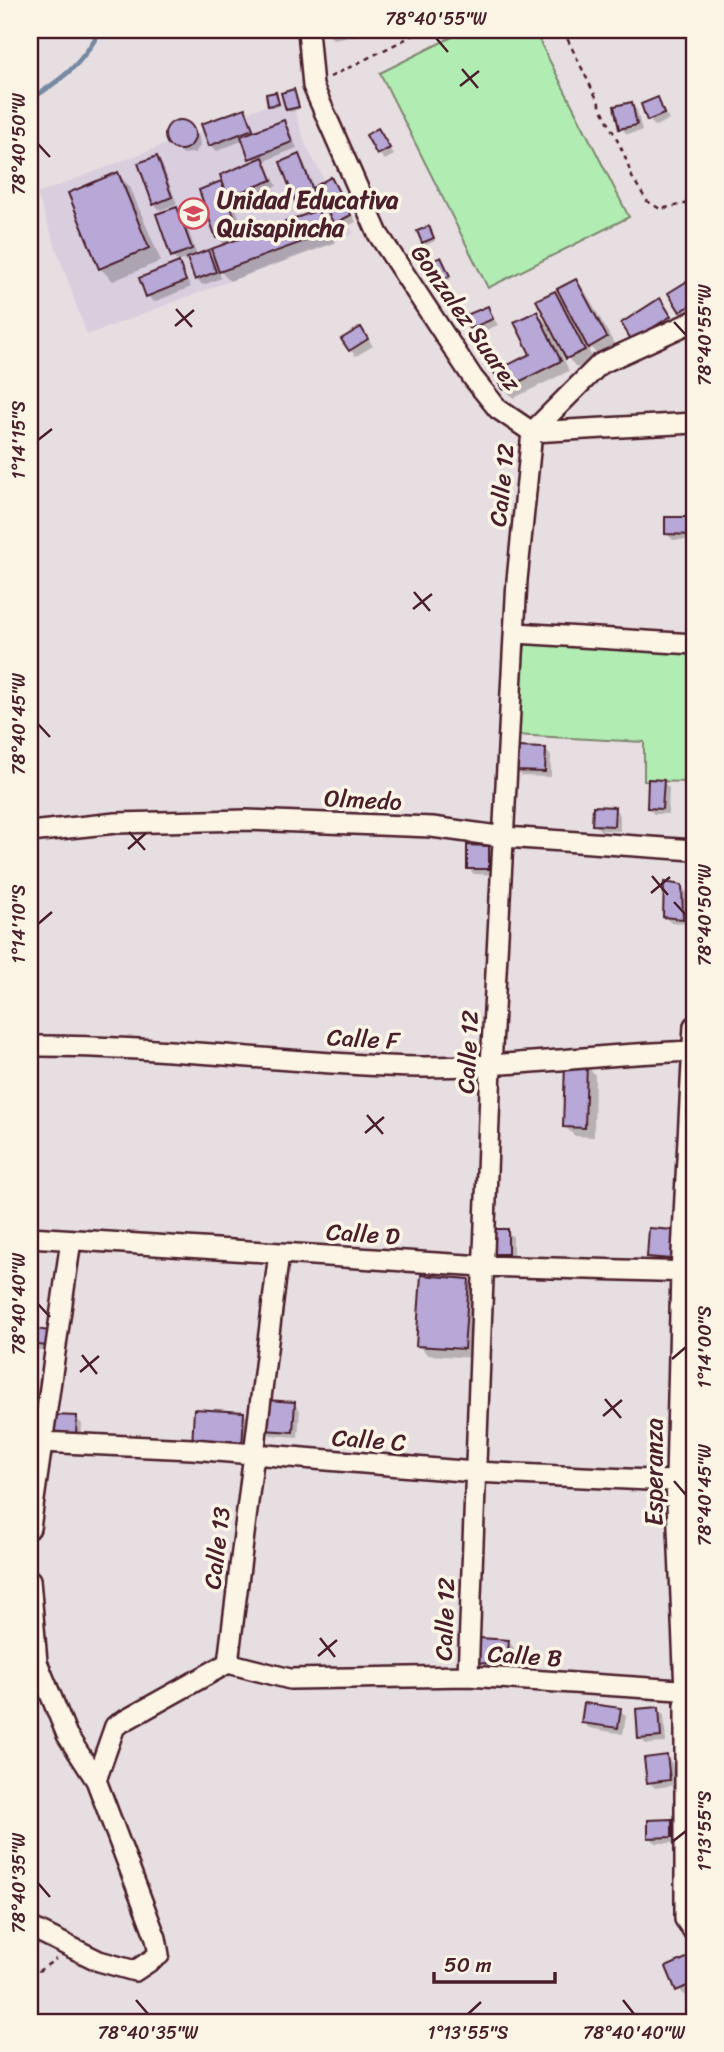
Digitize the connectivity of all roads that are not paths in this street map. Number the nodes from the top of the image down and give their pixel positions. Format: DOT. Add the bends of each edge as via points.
graph roads {
  1 [pos="308,30"];
  2 [pos="694,321"];
  3 [pos="694,423"];
  4 [pos="532,432"];
  5 [pos="516,633"];
  6 [pos="694,643"];
  7 [pos="30,832"];
  8 [pos="505,837"];
  9 [pos="694,850"];
  10 [pos="694,1026"];
  11 [pos="30,1046"];
  12 [pos="694,1051"];
  13 [pos="491,1066"];
  14 [pos="30,1237"];
  15 [pos="71,1240"];
  16 [pos="279,1254"];
  17 [pos="484,1266"];
  18 [pos="687,1272"];
  19 [pos="41,1442"];
  20 [pos="253,1456"];
  21 [pos="475,1472"];
  22 [pos="685,1481"];
  23 [pos="30,1528"];
  24 [pos="30,1580"];
  25 [pos="228,1663"];
  26 [pos="468,1676"];
  27 [pos="690,1691"];
  28 [pos="96,1780"];
  29 [pos="690,1925"];
  30 [pos="30,1927"];
  1 -- 4 [label="street, Gonzalez Suarez" via="313,86 377,234 472,378 498,409"];
  2 -- 4 [label="street" via="600,364"];
  3 -- 4 [label="street"];
  4 -- 5 [label="street, Calle 12"];
  5 -- 6 [label="street"];
  5 -- 8 [label="street, Calle 12"];
  7 -- 8 [label="street, Olmedo" via="116,823 247,820 432,827"];
  8 -- 9 [label="street, Olmedo"];
  8 -- 13 [label="street, Calle 12"];
  10 -- 12 [label="street, Esperanza"];
  11 -- 13 [label="street, Calle F" via="104,1045 387,1066"];
  12 -- 13 [label="street, Calle F"];
  12 -- 18 [label="street, Esperanza"];
  13 -- 17 [label="street, Calle 12"];
  14 -- 15 [label="street, Calle D"];
  15 -- 16 [label="street, Calle D"];
  15 -- 19 [label="street"];
  16 -- 17 [label="street, Calle D"];
  16 -- 20 [label="street, Calle 13"];
  17 -- 18 [label="street, Calle D"];
  17 -- 21 [label="street, Calle 12"];
  18 -- 22 [label="street, Esperanza"];
  19 -- 20 [label="street, Calle C"];
  19 -- 23 [label="street"];
  20 -- 21 [label="street, Calle C"];
  20 -- 25 [label="street, Calle 13"];
  21 -- 22 [label="street, Calle C"];
  21 -- 26 [label="street, Calle 12"];
  22 -- 27 [label="street, Esperanza"];
  24 -- 28 [label="street" via="37,1662 67,1735"];
  25 -- 26 [label="street, Calle B" via="290,1679"];
  25 -- 28 [label="street" via="115,1726"];
  26 -- 27 [label="street, Calle B"];
  27 -- 29 [label="street, Esperanza"];
  28 -- 30 [label="street" via="159,1955 135,1971 99,1961"];
}
